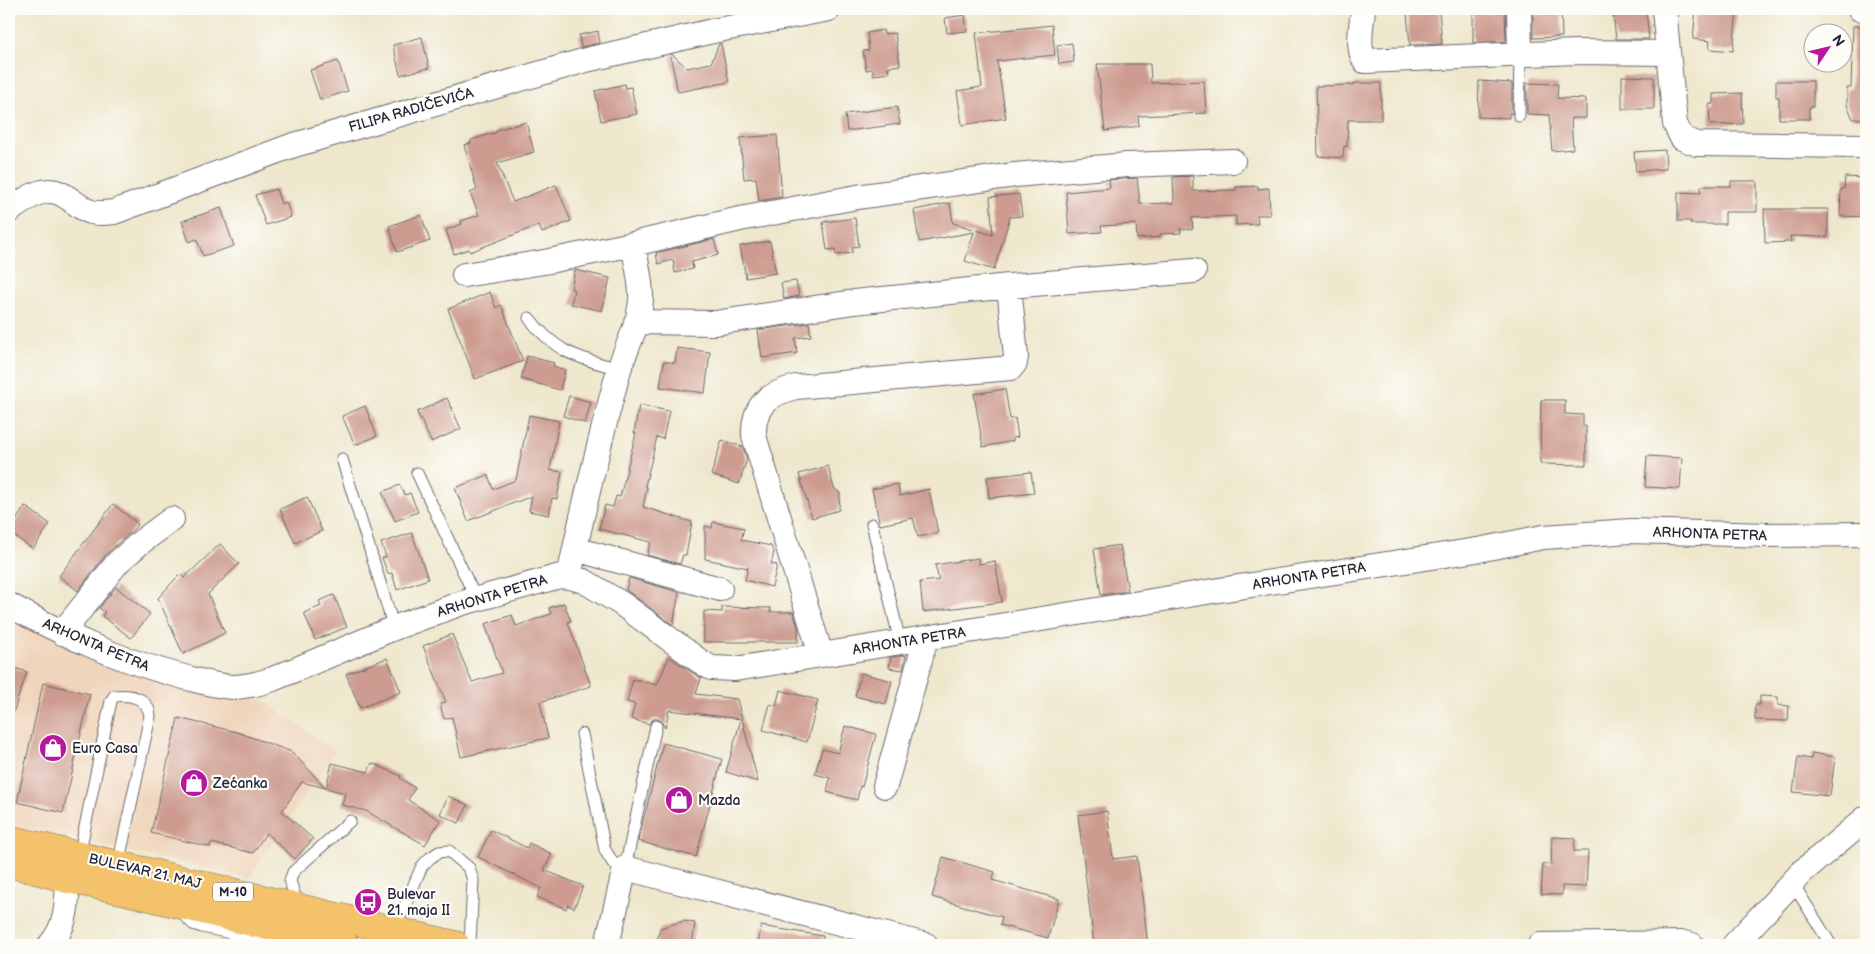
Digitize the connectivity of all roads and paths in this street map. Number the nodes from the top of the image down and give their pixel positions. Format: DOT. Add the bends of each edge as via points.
graph roads {
  1 [pos="829,9"];
  2 [pos="1363,9"];
  3 [pos="1519,9"];
  4 [pos="1664,9"];
  5 [pos="1860,9"];
  6 [pos="1866,10"];
  7 [pos="1520,54"];
  8 [pos="1668,54"];
  9 [pos="1519,116"];
  10 [pos="1866,146"];
  11 [pos="1234,161"];
  12 [pos="9,211"];
  13 [pos="632,244"];
  14 [pos="1194,271"];
  15 [pos="464,275"];
  16 [pos="1009,286"];
  17 [pos="529,318"];
  18 [pos="636,322"];
  19 [pos="619,369"];
  20 [pos="342,459"];
  21 [pos="417,473"];
  22 [pos="172,520"];
  23 [pos="872,524"];
  24 [pos="1866,534"];
  25 [pos="575,549"];
  26 [pos="569,577"];
  27 [pos="720,589"];
  28 [pos="476,599"];
  29 [pos="9,605"];
  30 [pos="394,628"];
  31 [pos="62,634"];
  32 [pos="926,638"];
  33 [pos="900,642"];
  34 [pos="821,655"];
  35 [pos="656,726"];
  36 [pos="582,734"];
  37 [pos="885,786"];
  38 [pos="350,821"];
  39 [pos="1864,824"];
  40 [pos="9,839"];
  41 [pos="9,863"];
  42 [pos="118,865"];
  43 [pos="74,868"];
  44 [pos="625,868"];
  45 [pos="1792,882"];
  46 [pos="175,903"];
  47 [pos="299,907"];
  48 [pos="394,931"];
  49 [pos="51,945"];
  50 [pos="287,945"];
  51 [pos="345,945"];
  52 [pos="456,945"];
  53 [pos="470,945"];
  54 [pos="607,945"];
  55 [pos="926,945"];
  56 [pos="1540,945"];
  57 [pos="1692,945"];
  58 [pos="1734,945"];
  59 [pos="1831,945"];
  1 -- 12 [label="street, FILIPA RADIČEVIĆA" via="695,35 568,65 291,146 114,212 89,212 54,191 29,198"];
  2 -- 7 [label="street" via="1360,48 1365,61"];
  3 -- 7 [label="street"];
  4 -- 8 [label="street"];
  5 -- 6 [label="street"];
  7 -- 8 [label="street"];
  7 -- 9 [label="lane"];
  8 -- 10 [label="street" via="1674,124 1682,138 1689,142"];
  11 -- 13 [label="street" via="1127,165 1015,175 847,199"];
  13 -- 15 [label="street"];
  13 -- 18 [label="street" via="641,300"];
  14 -- 16 [label="street"];
  16 -- 18 [label="street" via="854,302 715,322"];
  16 -- 34 [label="street" via="1016,356 1011,368 796,387 773,395 756,414 754,436"];
  17 -- 19 [label="lane" via="542,335 574,357"];
  18 -- 19 [label="street"];
  19 -- 25 [label="street"];
  20 -- 30 [label="lane"];
  21 -- 28 [label="lane"];
  22 -- 31 [label="street" via="118,562"];
  23 -- 33 [label="lane"];
  24 -- 32 [label="street, ARHONTA PETRA" via="1767,536 1631,531 1543,537"];
  25 -- 26 [label="street"];
  25 -- 27 [label="street"];
  26 -- 28 [label="street, ARHONTA PETRA" via="550,578"];
  26 -- 34 [label="street, ARHONTA PETRA" via="584,581 622,604 711,668 735,669"];
  28 -- 30 [label="street, ARHONTA PETRA"];
  29 -- 31 [label="street, ARHONTA PETRA"];
  30 -- 31 [label="street, ARHONTA PETRA" via="273,679 234,687 147,668"];
  32 -- 33 [label="street, ARHONTA PETRA"];
  32 -- 37 [label="street"];
  33 -- 34 [label="street, ARHONTA PETRA"];
  35 -- 44 [label="lane"];
  36 -- 44 [label="lane" via="605,850 613,863"];
  38 -- 47 [label="lane" via="293,872 290,880"];
  39 -- 45 [label="street" via="1824,851"];
  40 -- 43 [label="main road, BULEVAR 21. MAJ / M-10"];
  41 -- 43 [label="main road, BULEVAR 21. MAJ / M-10"];
  42 -- 43 [label="main road, BULEVAR 21. MAJ / M-10"];
  42 -- 43 [label="lane" via="150,716 144,702 126,694 114,696 111,701"];
  42 -- 47 [label="main road, BULEVAR 21. MAJ / M-10"];
  43 -- 46 [label="main road, BULEVAR 21. MAJ / M-10" via="121,890"];
  43 -- 49 [label="street" via="64,922"];
  44 -- 54 [label="street"];
  44 -- 55 [label="street"];
  45 -- 58 [label="street"];
  45 -- 59 [label="lane"];
  46 -- 50 [label="lane" via="193,924"];
  46 -- 51 [label="main road, BULEVAR 21. MAJ / M-10"];
  47 -- 48 [label="main road, BULEVAR 21. MAJ / M-10"];
  48 -- 52 [label="main road, BULEVAR 21. MAJ / M-10"];
  48 -- 53 [label="lane" via="422,866 439,852 449,851 469,868 473,880"];
  56 -- 57 [label="street"];
}
